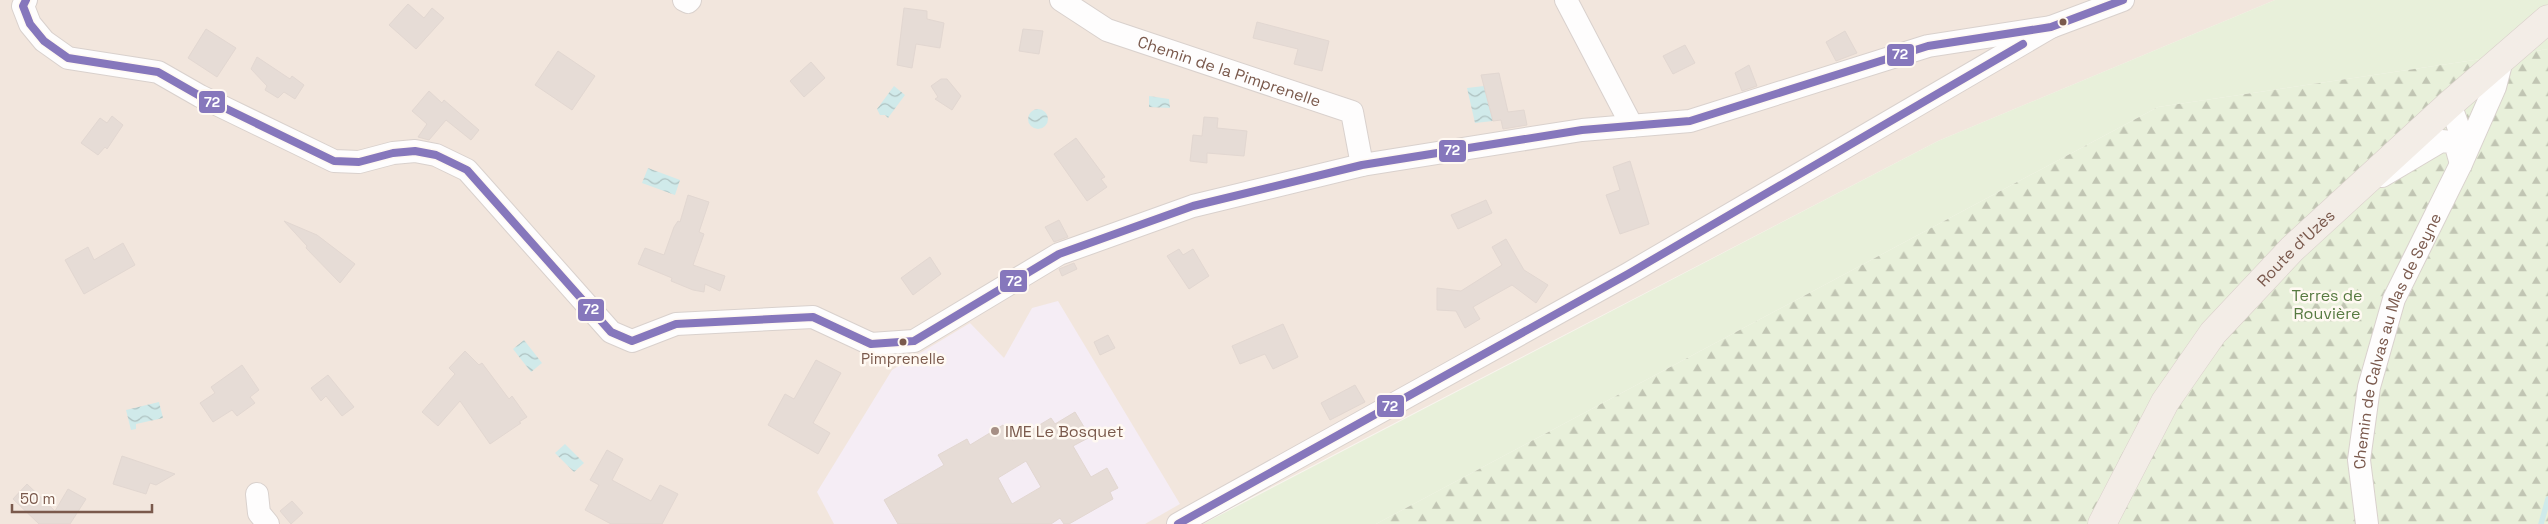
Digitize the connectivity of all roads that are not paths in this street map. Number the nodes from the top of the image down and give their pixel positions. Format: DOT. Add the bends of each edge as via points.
graph roads {
  1 [pos="26,0"];
  2 [pos="684,0"];
  3 [pos="690,0"];
  4 [pos="1061,0"];
  5 [pos="1566,0"];
  6 [pos="2123,0"];
  7 [pos="2548,20"];
  8 [pos="2051,27"];
  9 [pos="2502,60"];
  10 [pos="2455,100"];
  11 [pos="1632,126"];
  12 [pos="2476,131"];
  13 [pos="2461,164"];
  14 [pos="1362,165"];
  15 [pos="2356,190"];
  16 [pos="257,494"];
  17 [pos="268,524"];
  18 [pos="1178,524"];
  19 [pos="2102,524"];
  20 [pos="2367,524"];
  1 -- 14 [label="street" via="23,6 30,24 44,41 68,58 158,72 334,161 359,162 393,152 415,151 436,155 467,170 611,332 632,341 676,324 814,318 871,344 914,341 1059,254 1193,206"];
  2 -- 3 [label="street"];
  4 -- 14 [label="street, Chemin de la Pimprenelle" via="1107,30 1352,112"];
  5 -- 11 [label="street"];
  6 -- 8 [label="street"];
  7 -- 9 [label="main road, Route d'Uzès"];
  8 -- 11 [label="street" via="1928,46 1690,121"];
  8 -- 18 [label="street" via="1628,274"];
  9 -- 10 [label="main road, Route d'Uzès"];
  9 -- 12 [label="street, Chemin de Calvas au Mas de Seyne" via="2495,87"];
  10 -- 12 [label="street" via="2471,107"];
  10 -- 13 [label="street, Chemin de Calvas au Mas de Seyne" via="2462,137"];
  10 -- 15 [label="main road, Route d'Uzès"];
  11 -- 14 [label="street" via="1582,130"];
  12 -- 13 [label="street, Chemin de Calvas au Mas de Seyne"];
  13 -- 15 [label="street" via="2456,146 2452,142 2441,141"];
  13 -- 20 [label="street, Chemin de Calvas au Mas de Seyne" via="2394,299 2370,387 2359,460"];
  15 -- 19 [label="main road, Route d'Uzès" via="2292,249 2213,333 2165,402"];
  16 -- 17 [label="street" via="259,513"];
}
